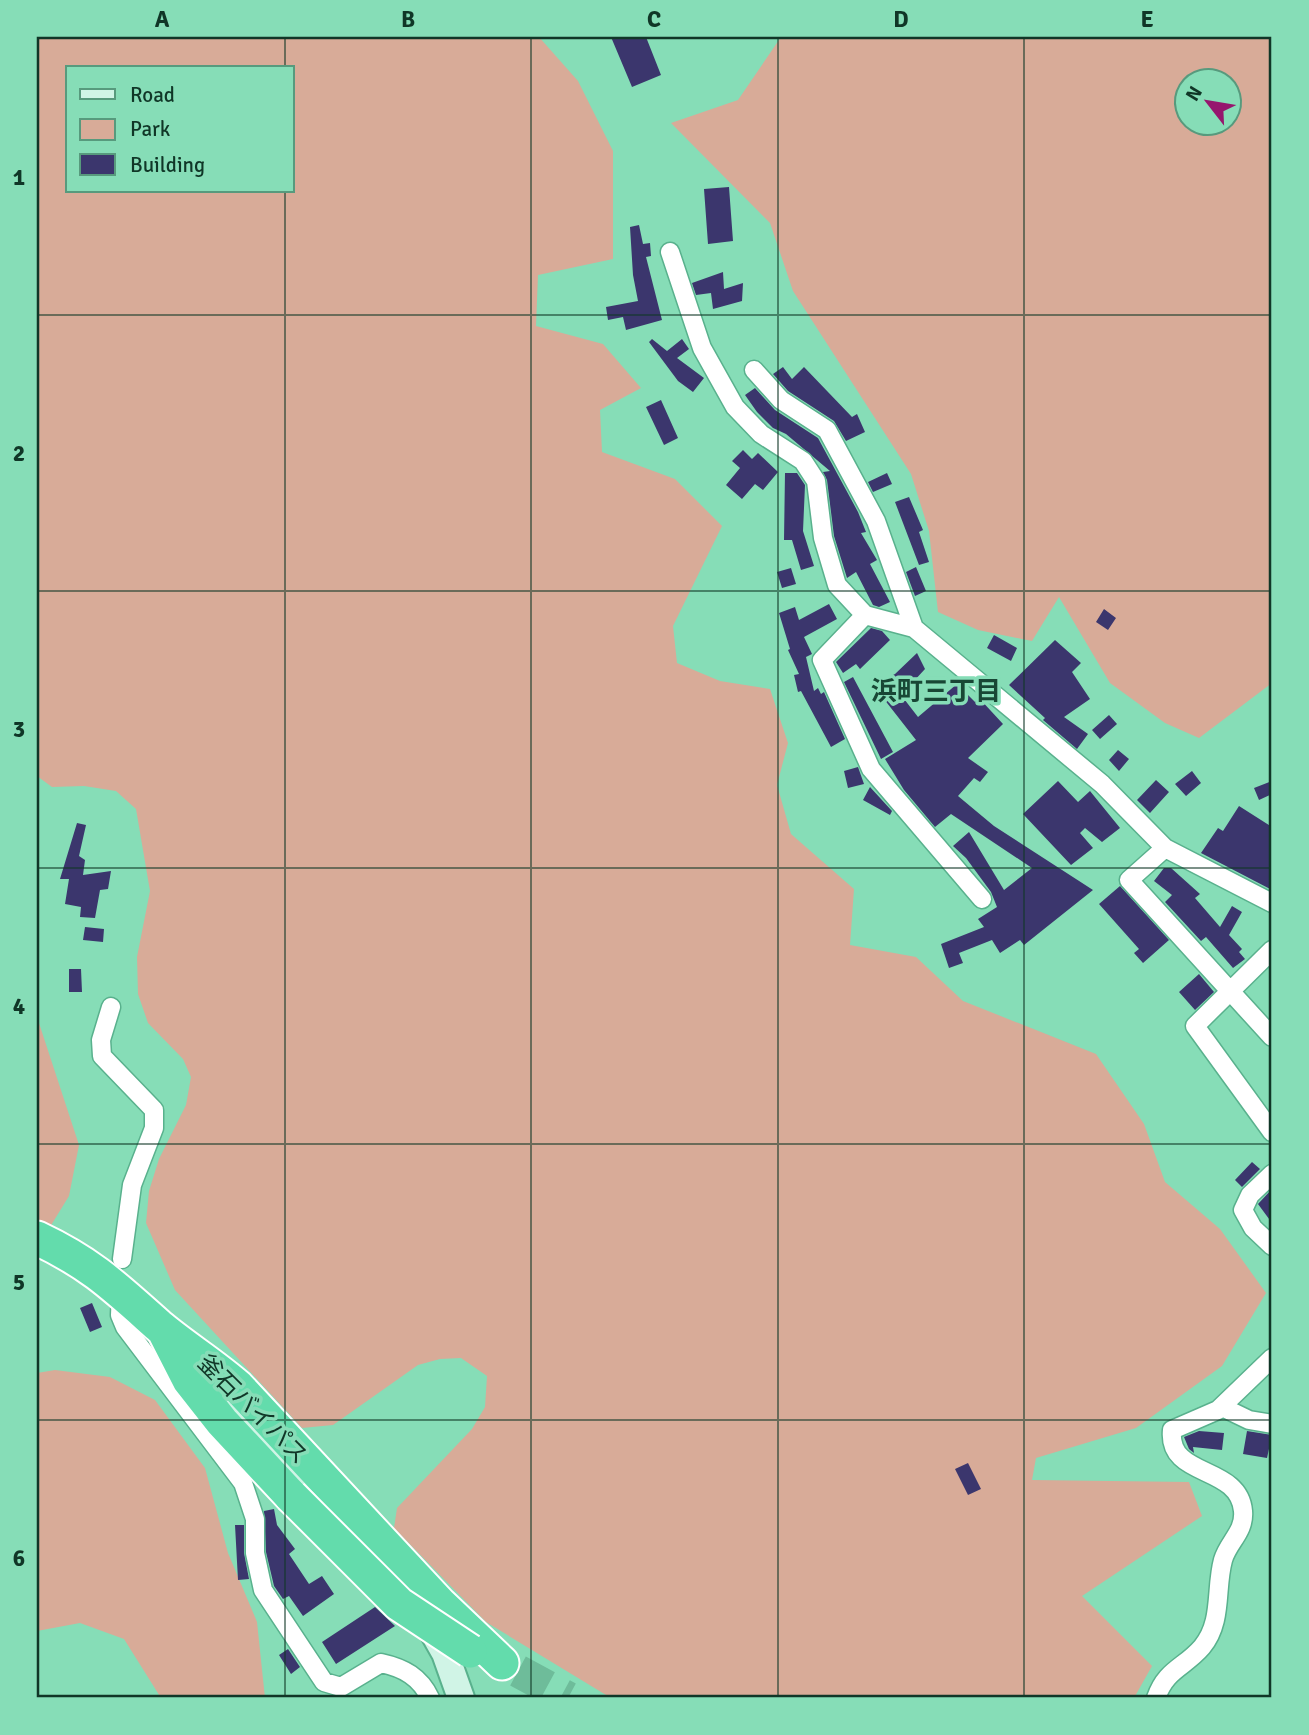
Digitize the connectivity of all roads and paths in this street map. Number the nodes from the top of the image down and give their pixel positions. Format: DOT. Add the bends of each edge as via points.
graph roads {
  1 [pos="670,252"];
  2 [pos="754,370"];
  3 [pos="865,615"];
  4 [pos="914,628"];
  5 [pos="1165,848"];
  6 [pos="982,899"];
  7 [pos="1272,903"];
  8 [pos="1272,950"];
  9 [pos="1231,990"];
  10 [pos="111,1007"];
  11 [pos="1272,1037"];
  12 [pos="1272,1132"];
  13 [pos="1272,1174"];
  14 [pos="37,1238"];
  15 [pos="1272,1246"];
  16 [pos="122,1259"];
  17 [pos="121,1293"];
  18 [pos="162,1328"];
  19 [pos="1272,1358"];
  20 [pos="1222,1407"];
  21 [pos="1272,1424"];
  22 [pos="430,1698"];
  23 [pos="461,1698"];
  24 [pos="1156,1698"];
  1 -- 3 [label="street" via="702,348 735,407 761,434 803,461 816,481 823,538 837,585"];
  2 -- 4 [label="street" via="781,400 827,430 876,521"];
  3 -- 4 [label="street"];
  3 -- 6 [label="street" via="822,660 871,769"];
  4 -- 5 [label="street" via="1102,784"];
  5 -- 7 [label="street"];
  5 -- 9 [label="street" via="1129,880"];
  8 -- 9 [label="street"];
  9 -- 11 [label="street"];
  9 -- 12 [label="street" via="1195,1027"];
  10 -- 16 [label="street" via="101,1040 102,1056 154,1110 154,1128 132,1185"];
  13 -- 15 [label="street" via="1250,1195 1243,1210 1253,1228"];
  14 -- 18 [label="highway" via="105,1276"];
  17 -- 22 [label="street" via="120,1315 125,1327 243,1483 255,1519 255,1553 263,1590 324,1682 341,1687 381,1663 398,1666 423,1682"];
  18 -- 18 [label="highway, 釜石バイパス, bridge" via="189,1380 222,1422 399,1604 470,1651 510,1667 440,1604 238,1387"];
  18 -- 23 [label="street" via="426,1619 445,1653"];
  19 -- 20 [label="street"];
  20 -- 21 [label="street" via="1249,1420"];
  20 -- 24 [label="street" via="1172,1430 1170,1444 1177,1457 1235,1489 1243,1510 1241,1529 1224,1558 1216,1620 1202,1647 1174,1668"];
}
